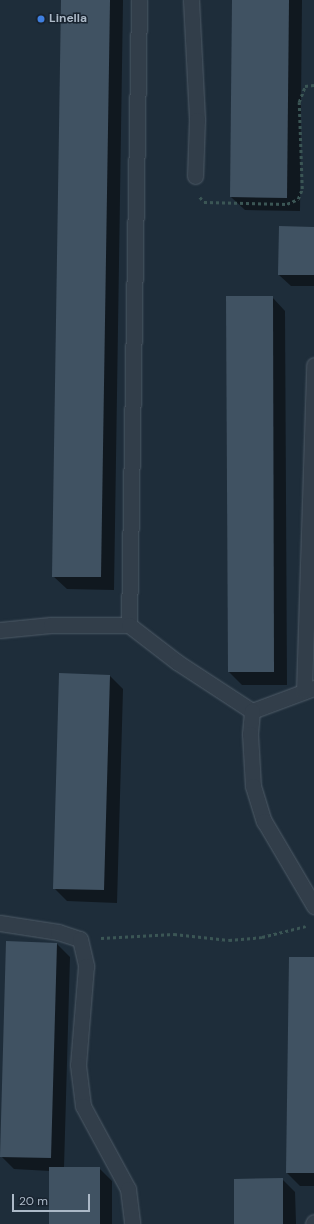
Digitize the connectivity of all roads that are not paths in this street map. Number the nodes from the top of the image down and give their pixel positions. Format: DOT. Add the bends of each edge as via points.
graph roads {
  1 [pos="139,0"];
  2 [pos="191,0"];
  3 [pos="195,176"];
  4 [pos="314,365"];
  5 [pos="129,625"];
  6 [pos="0,630"];
  7 [pos="309,690"];
  8 [pos="252,711"];
  9 [pos="314,906"];
  10 [pos="0,923"];
  11 [pos="132,1224"];
  1 -- 5 [label="lane"];
  2 -- 3 [label="lane" via="197,120"];
  4 -- 7 [label="lane"];
  5 -- 6 [label="lane" via="51,625"];
  5 -- 8 [label="lane" via="177,662"];
  7 -- 8 [label="lane"];
  8 -- 9 [label="lane" via="250,734 253,786 264,821"];
  10 -- 11 [label="lane" via="80,938 86,966 78,1065 83,1106 128,1189"];
}
